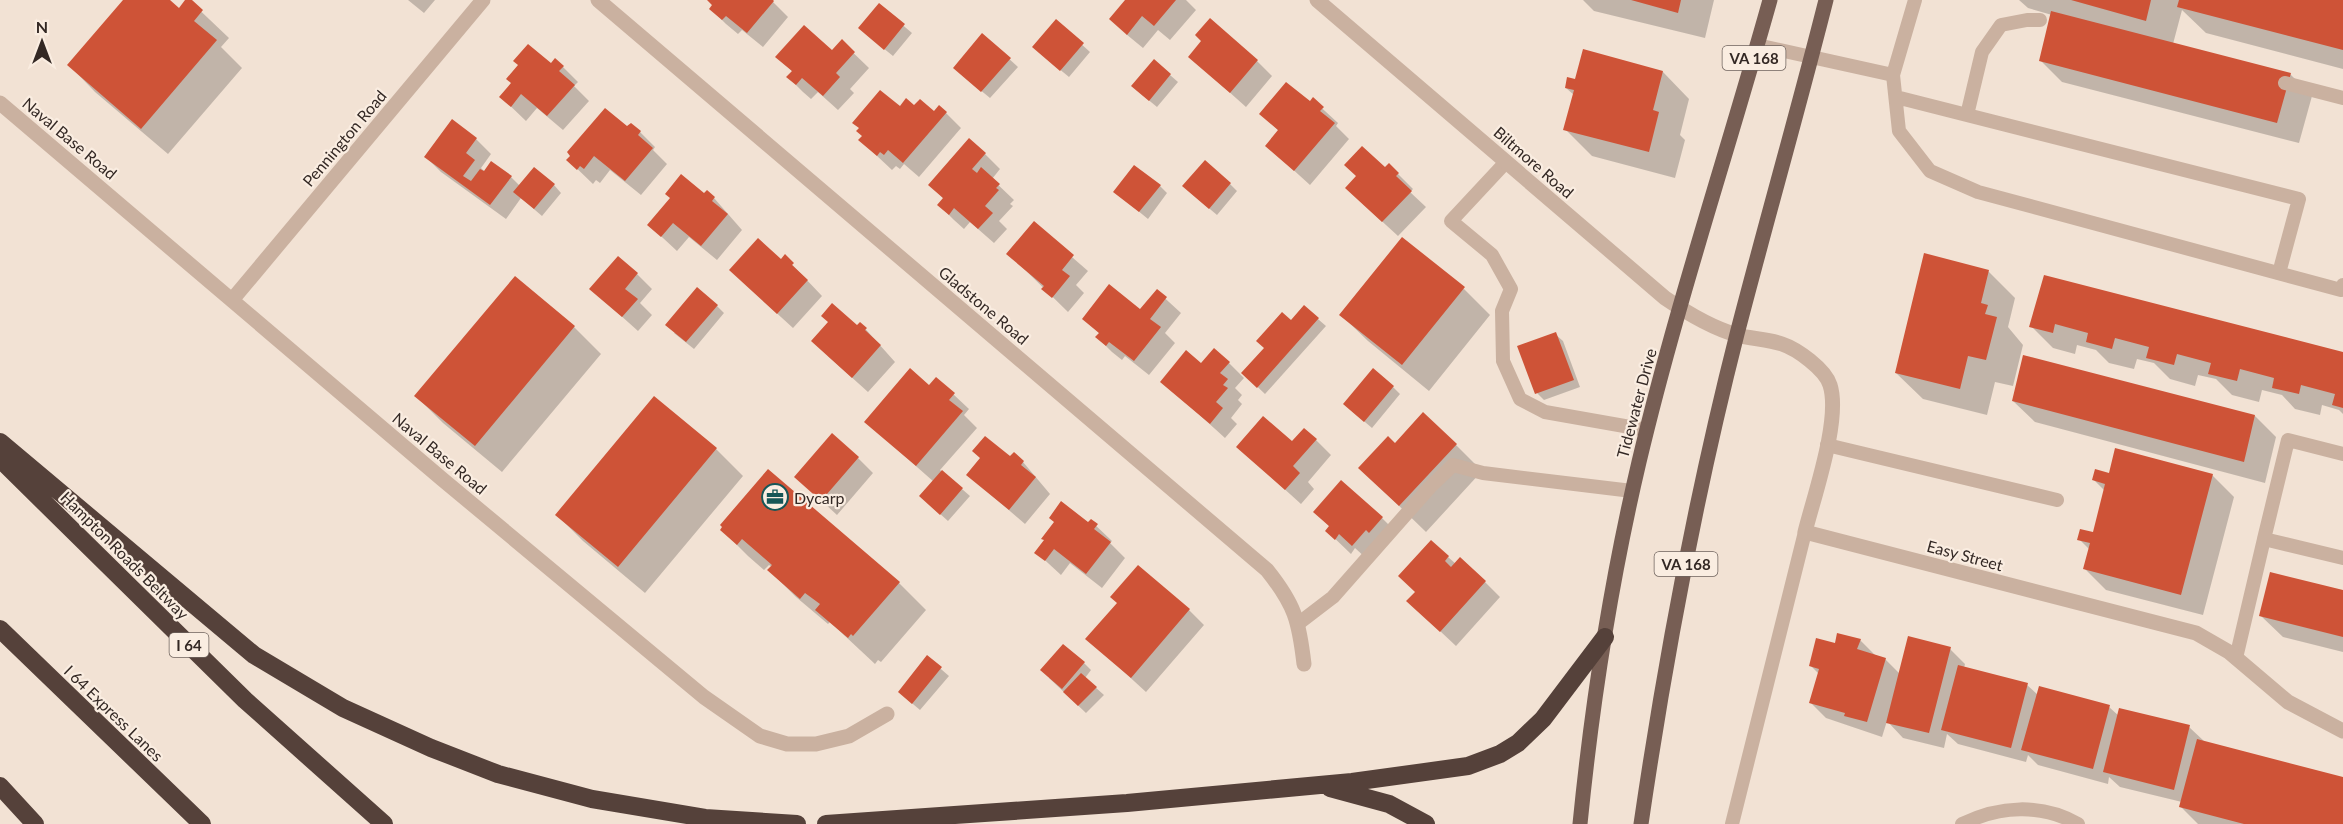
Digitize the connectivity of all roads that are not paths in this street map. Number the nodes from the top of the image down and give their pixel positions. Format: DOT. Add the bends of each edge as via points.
graph roads {
  1 [pos="483,0"];
  2 [pos="598,0"];
  3 [pos="1317,0"];
  4 [pos="1770,0"];
  5 [pos="1826,0"];
  6 [pos="1915,0"];
  7 [pos="2040,20"];
  8 [pos="1758,45"];
  9 [pos="1811,58"];
  10 [pos="1893,75"];
  11 [pos="2285,83"];
  12 [pos="1896,98"];
  13 [pos="2343,98"];
  14 [pos="0,103"];
  15 [pos="1967,115"];
  16 [pos="1506,162"];
  17 [pos="2279,273"];
  18 [pos="2343,285"];
  19 [pos="232,300"];
  20 [pos="1680,308"];
  21 [pos="1737,335"];
  22 [pos="1647,430"];
  23 [pos="0,442"];
  24 [pos="1827,445"];
  25 [pos="2343,454"];
  26 [pos="0,459"];
  27 [pos="1632,491"];
  28 [pos="2057,500"];
  29 [pos="1805,532"];
  30 [pos="2264,539"];
  31 [pos="2343,558"];
  32 [pos="1299,623"];
  33 [pos="0,629"];
  34 [pos="1605,638"];
  35 [pos="2236,658"];
  36 [pos="1304,664"];
  37 [pos="887,714"];
  38 [pos="2343,731"];
  39 [pos="1317,785"];
  40 [pos="0,786"];
  41 [pos="35,824"];
  42 [pos="202,824"];
  43 [pos="384,824"];
  44 [pos="797,824"];
  45 [pos="826,824"];
  46 [pos="1426,824"];
  47 [pos="1580,824"];
  48 [pos="1641,824"];
  49 [pos="1731,824"];
  50 [pos="1962,824"];
  51 [pos="2078,824"];
  1 -- 19 [label="street, Pennington Road"];
  2 -- 32 [label="street, Gladstone Road" via="1268,570 1285,592"];
  3 -- 16 [label="street, Biltmore Road"];
  4 -- 8 [label="main road, Tidewater Drive / VA 168"];
  5 -- 9 [label="main road, VA 168"];
  6 -- 10 [label="lane"];
  7 -- 15 [label="lane" via="2001,25 1982,52"];
  8 -- 9 [label="lane"];
  8 -- 20 [label="main road, Tidewater Drive / VA 168"];
  9 -- 10 [label="lane"];
  9 -- 21 [label="main road, VA 168"];
  10 -- 12 [label="lane"];
  11 -- 13 [label="lane"];
  12 -- 15 [label="lane"];
  12 -- 17 [label="lane" via="1899,131 1930,171 1978,192"];
  14 -- 19 [label="street, Naval Base Road"];
  15 -- 17 [label="lane" via="2299,199"];
  16 -- 20 [label="street, Biltmore Road"];
  16 -- 22 [label="lane" via="1451,221 1492,255 1511,289 1502,311 1503,361 1520,399 1545,412"];
  17 -- 18 [label="lane" via="2341,291"];
  19 -- 37 [label="street, Naval Base Road" via="695,690 760,736 787,744 816,744 849,736"];
  20 -- 21 [label="street, Biltmore Road"];
  20 -- 22 [label="main road, Tidewater Drive / VA 168"];
  21 -- 24 [label="street" via="1783,344 1808,358 1830,383 1833,411"];
  21 -- 48 [label="main road, VA 168" via="1696,512"];
  22 -- 27 [label="main road, Tidewater Drive / VA 168"];
  23 -- 44 [label="highway" via="254,655 343,708 498,774 591,799 705,818"];
  24 -- 28 [label="lane"];
  24 -- 29 [label="street"];
  25 -- 30 [label="lane" via="2288,440"];
  26 -- 43 [label="highway, Hampton Roads Beltway / I 64" via="245,700"];
  27 -- 32 [label="lane" via="1483,473 1453,465 1333,597"];
  27 -- 34 [label="main road, Tidewater Drive / VA 168"];
  29 -- 35 [label="street, Easy Street" via="2196,633"];
  29 -- 49 [label="lane"];
  30 -- 31 [label="lane"];
  30 -- 35 [label="lane"];
  32 -- 36 [label="street, Gladstone Road"];
  33 -- 42 [label="highway, I 64 Express Lanes"];
  34 -- 39 [label="highway" via="1543,719 1500,754 1468,766"];
  34 -- 47 [label="main road, Tidewater Drive / VA 168" via="1590,722"];
  35 -- 38 [label="street, Easy Street" via="2288,702"];
  39 -- 45 [label="highway"];
  39 -- 46 [label="highway" via="1389,804"];
  40 -- 41 [label="highway"];
  50 -- 51 [label="lane" via="1992,812 2024,808"];
}
